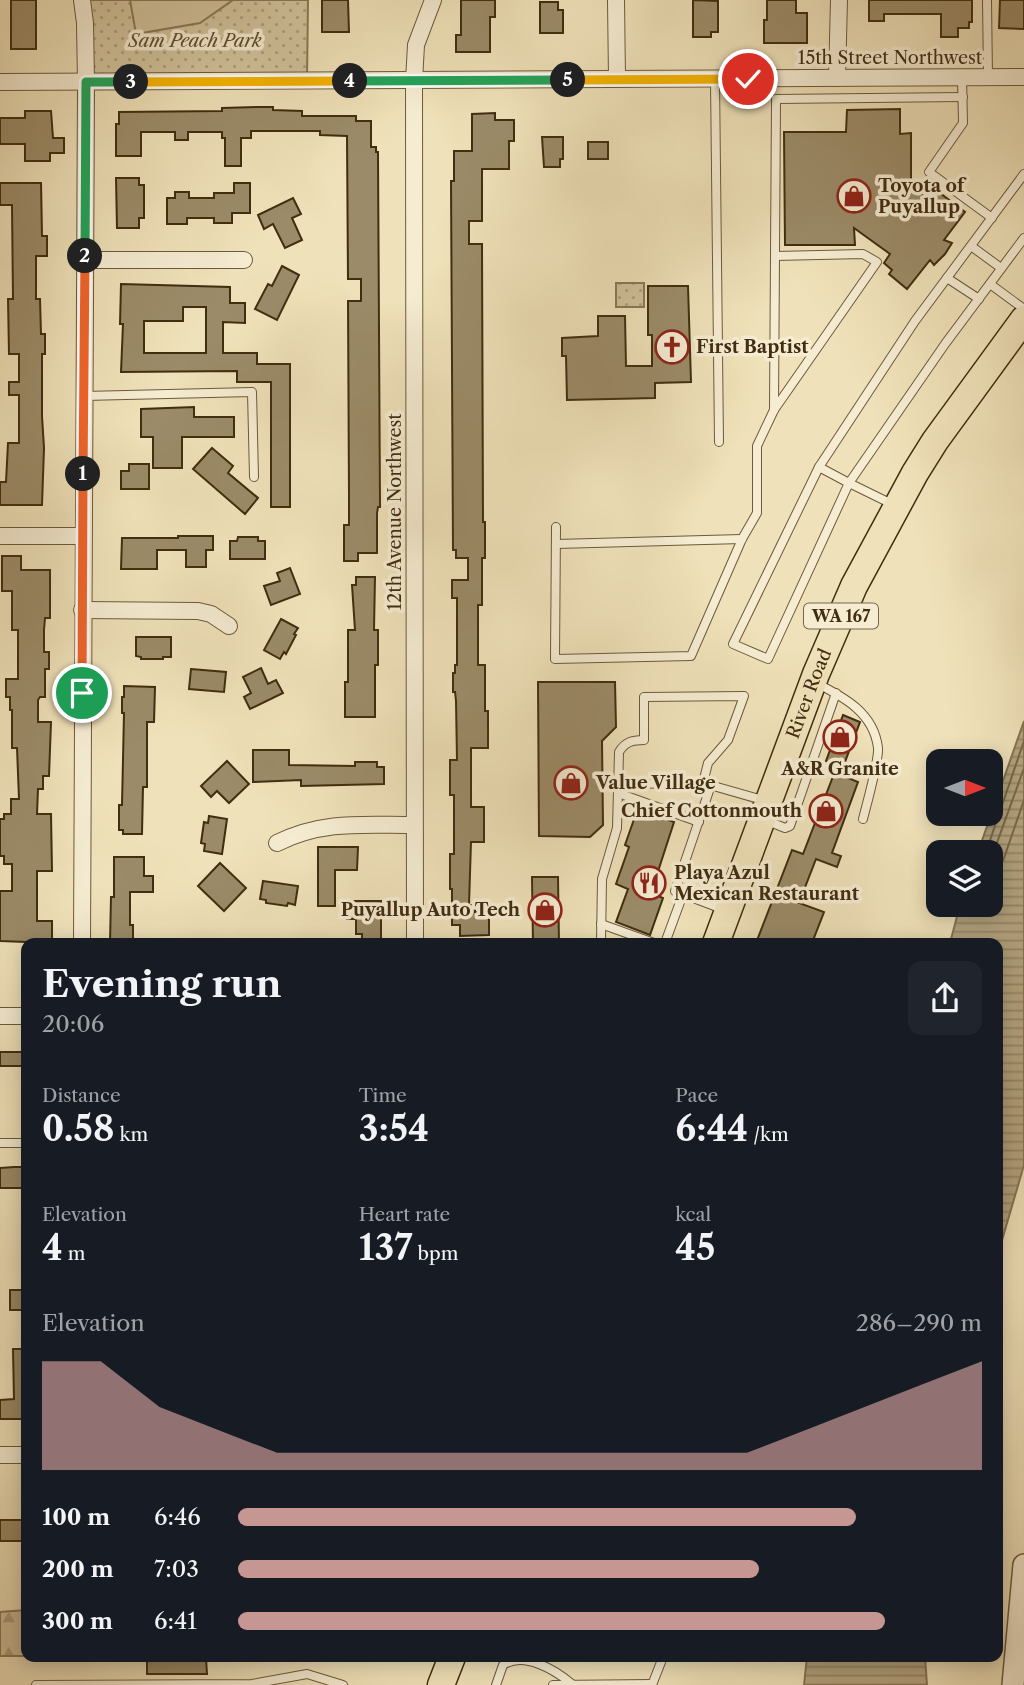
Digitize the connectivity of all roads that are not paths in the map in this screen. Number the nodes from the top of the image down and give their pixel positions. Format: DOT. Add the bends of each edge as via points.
graph roads {
  1 [pos="82,0"];
  2 [pos="433,0"];
  3 [pos="616,0"];
  4 [pos="839,0"];
  5 [pos="987,0"];
  6 [pos="962,77"];
  7 [pos="988,77"];
  8 [pos="1024,77"];
  9 [pos="837,78"];
  10 [pos="617,79"];
  11 [pos="715,79"];
  12 [pos="414,81"];
  13 [pos="0,82"];
  14 [pos="86,82"];
  15 [pos="963,97"];
  16 [pos="1024,174"];
  17 [pos="992,218"];
  18 [pos="1024,238"];
  19 [pos="971,246"];
  20 [pos="775,257"];
  21 [pos="85,260"];
  22 [pos="244,260"];
  23 [pos="1001,268"];
  24 [pos="947,278"];
  25 [pos="990,284"];
  26 [pos="979,299"];
  27 [pos="1024,309"];
  28 [pos="1024,319"];
  29 [pos="84,396"];
  30 [pos="774,410"];
  31 [pos="719,442"];
  32 [pos="820,467"];
  33 [pos="254,477"];
  34 [pos="849,483"];
  35 [pos="897,506"];
  36 [pos="556,527"];
  37 [pos="0,536"];
  38 [pos="83,536"];
  39 [pos="742,539"];
  40 [pos="556,544"];
  41 [pos="82,610"];
  42 [pos="229,626"];
  43 [pos="824,687"];
  44 [pos="707,784"];
  45 [pos="618,788"];
  46 [pos="766,810"];
  47 [pos="863,819"];
  48 [pos="699,822"];
  49 [pos="414,825"];
  50 [pos="277,843"];
  51 [pos="683,894"];
  52 [pos="728,912"];
  53 [pos="601,924"];
  54 [pos="82,938"];
  55 [pos="415,938"];
  56 [pos="601,938"];
  57 [pos="640,938"];
  58 [pos="668,938"];
  59 [pos="718,938"];
  60 [pos="0,1016"];
  61 [pos="21,1016"];
  62 [pos="0,1143"];
  63 [pos="21,1143"];
  64 [pos="0,1455"];
  65 [pos="21,1455"];
  66 [pos="1024,1565"];
  67 [pos="1020,1652"];
  68 [pos="450,1662"];
  69 [pos="510,1662"];
  70 [pos="530,1662"];
  71 [pos="661,1662"];
  72 [pos="238,1684"];
  73 [pos="572,1684"];
  74 [pos="652,1684"];
  75 [pos="36,1685"];
  76 [pos="343,1685"];
  77 [pos="441,1685"];
  78 [pos="496,1685"];
  79 [pos="553,1685"];
  80 [pos="1013,1685"];
  1 -- 14 [label="street"];
  2 -- 12 [label="street, 12th Avenue Northwest" via="416,45"];
  3 -- 10 [label="street"];
  4 -- 9 [label="street"];
  5 -- 7 [label="lane"];
  6 -- 7 [label="street, 15th Street Northwest"];
  6 -- 9 [label="street, 15th Street Northwest"];
  6 -- 15 [label="lane"];
  7 -- 8 [label="street, 15th Street Northwest"];
  9 -- 11 [label="street, 15th Street Northwest"];
  10 -- 11 [label="street, 15th Street Northwest"];
  10 -- 12 [label="street, 15th Street Northwest"];
  11 -- 31 [label="lane"];
  12 -- 14 [label="street, 15th Street Northwest"];
  12 -- 49 [label="street, 12th Avenue Northwest"];
  13 -- 14 [label="street, 15th Street Northwest"];
  14 -- 21 [label="street"];
  15 -- 17 [label="lane" via="963,123 929,172"];
  15 -- 20 [label="lane" via="776,99"];
  16 -- 17 [label="lane"];
  17 -- 19 [label="lane"];
  18 -- 23 [label="lane"];
  19 -- 23 [label="lane"];
  19 -- 24 [label="lane"];
  20 -- 30 [label="lane"];
  20 -- 30 [label="lane" via="863,254 877,262"];
  21 -- 22 [label="street"];
  21 -- 29 [label="street"];
  23 -- 25 [label="lane"];
  24 -- 26 [label="lane"];
  24 -- 32 [label="lane"];
  25 -- 26 [label="lane"];
  25 -- 27 [label="lane"];
  26 -- 34 [label="lane"];
  28 -- 35 [label="main road, River Road / WA 167" via="935,441"];
  29 -- 33 [label="lane" via="252,392"];
  29 -- 38 [label="street"];
  30 -- 39 [label="lane" via="757,446 757,513"];
  32 -- 34 [label="lane"];
  32 -- 34 [label="lane" via="733,644 768,659"];
  34 -- 35 [label="lane"];
  35 -- 43 [label="main road, River Road / WA 167" via="854,586"];
  36 -- 40 [label="lane"];
  37 -- 38 [label="street"];
  38 -- 41 [label="street"];
  39 -- 40 [label="lane"];
  39 -- 40 [label="lane" via="691,656 555,659"];
  41 -- 42 [label="street" via="185,610 211,614"];
  41 -- 54 [label="street"];
  43 -- 46 [label="main road, River Road / WA 167" via="798,760"];
  43 -- 47 [label="lane" via="857,709 871,727 878,749"];
  44 -- 45 [label="lane"];
  44 -- 45 [label="lane" via="708,763 728,740 744,696 644,697 644,740 623,744 618,752"];
  44 -- 46 [label="lane"];
  44 -- 48 [label="lane"];
  45 -- 48 [label="lane"];
  45 -- 53 [label="lane" via="617,828 602,879"];
  46 -- 52 [label="main road, River Road / WA 167"];
  48 -- 51 [label="lane" via="675,891"];
  49 -- 50 [label="street" via="320,827"];
  49 -- 55 [label="street, 12th Avenue Northwest"];
  51 -- 52 [label="lane"];
  51 -- 58 [label="lane"];
  52 -- 59 [label="main road, River Road / WA 167"];
  53 -- 56 [label="lane"];
  53 -- 57 [label="lane"];
  60 -- 61 [label="street"];
  62 -- 63 [label="lane"];
  64 -- 65 [label="street"];
  66 -- 67 [label="street"];
  67 -- 80 [label="street"];
  68 -- 77 [label="main road"];
  69 -- 78 [label="lane" via="503,1665"];
  70 -- 73 [label="lane"];
  71 -- 74 [label="lane"];
  72 -- 75 [label="lane"];
  72 -- 76 [label="lane" via="307,1674"];
  73 -- 74 [label="lane"];
  73 -- 79 [label="lane"];
}
